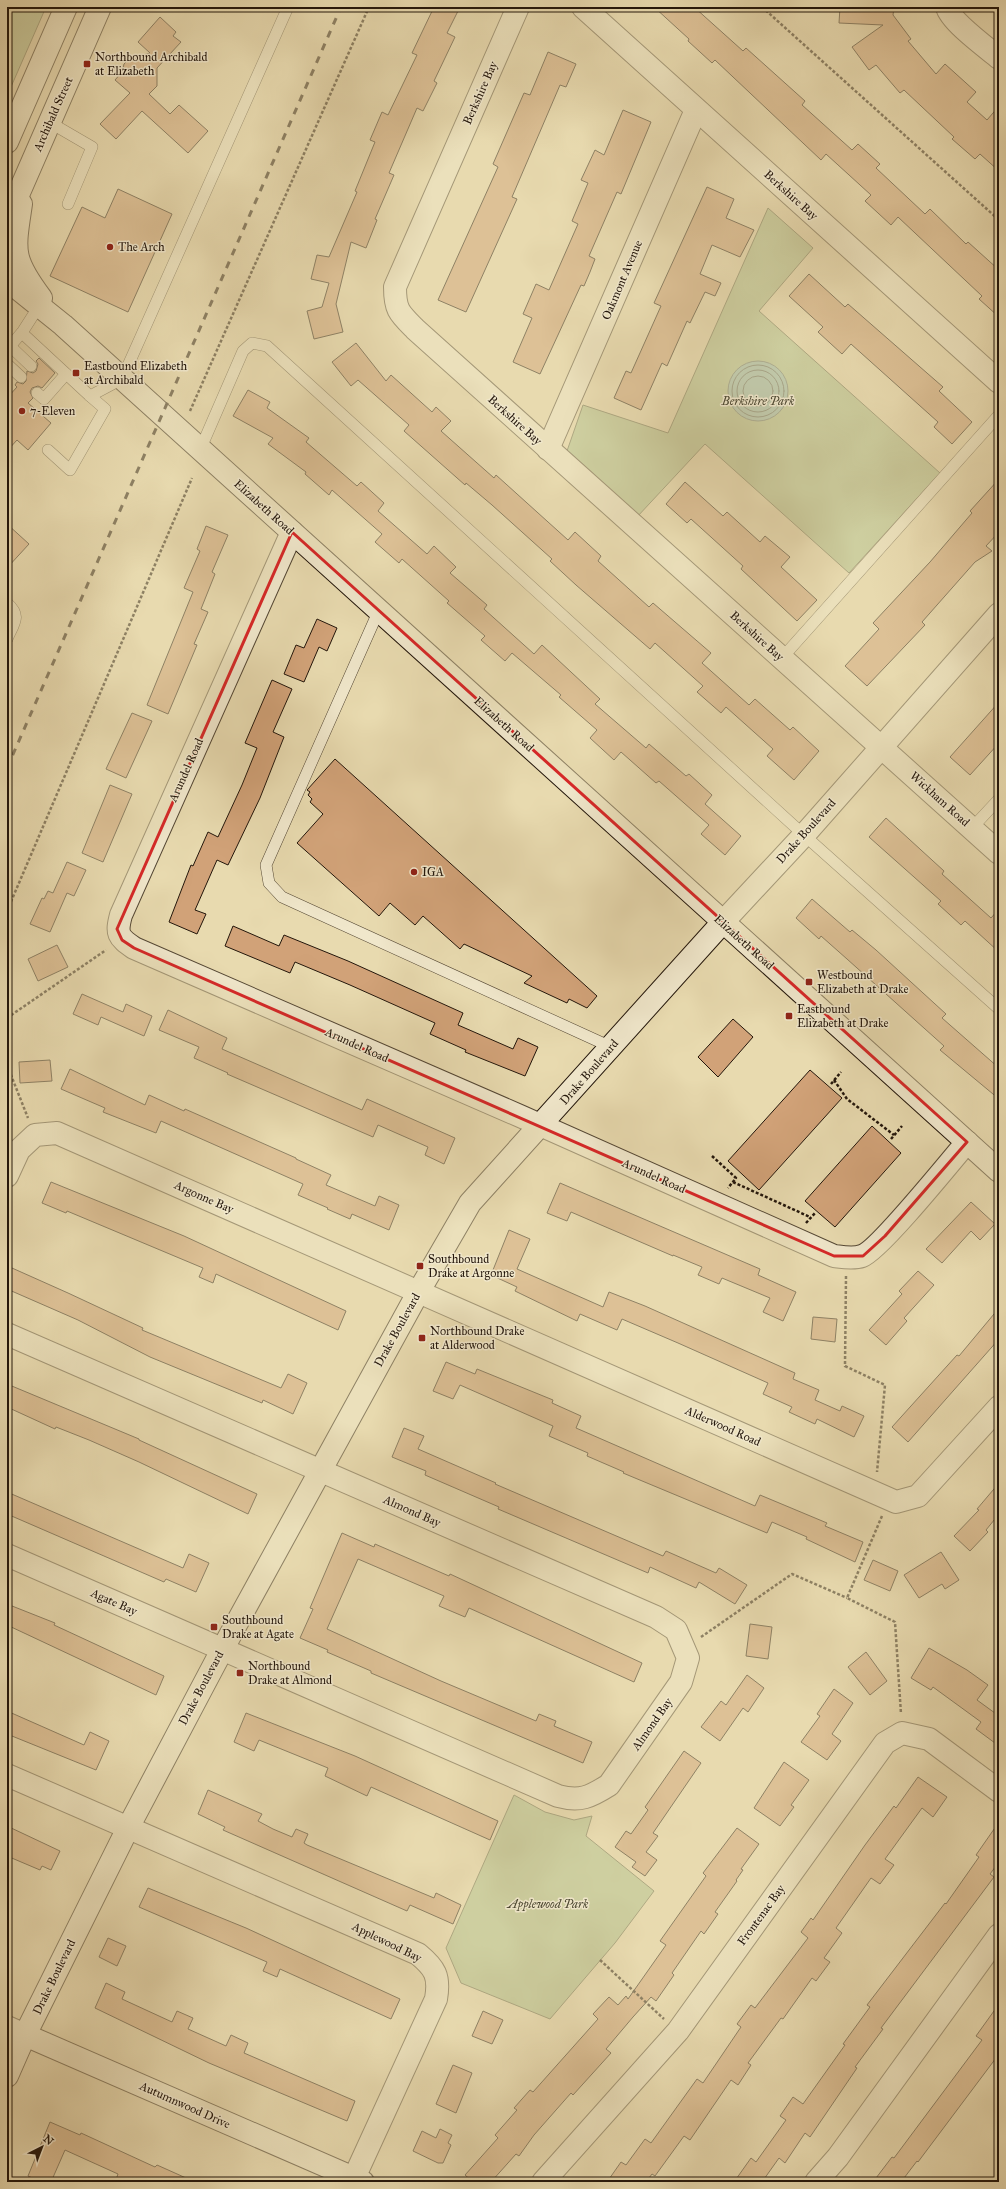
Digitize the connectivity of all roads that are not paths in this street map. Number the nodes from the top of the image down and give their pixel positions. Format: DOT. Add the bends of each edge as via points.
graph roads {
  1 [pos="66,7"];
  2 [pos="100,7"];
  3 [pos="288,7"];
  4 [pos="518,7"];
  5 [pos="583,7"];
  6 [pos="947,7"];
  7 [pos="999,58"];
  8 [pos="696,110"];
  9 [pos="50,122"];
  10 [pos="7,142"];
  11 [pos="25,178"];
  12 [pos="68,204"];
  13 [pos="7,220"];
  14 [pos="7,280"];
  15 [pos="39,306"];
  16 [pos="63,325"];
  17 [pos="22,333"];
  18 [pos="9,348"];
  19 [pos="7,364"];
  20 [pos="31,366"];
  21 [pos="66,374"];
  22 [pos="21,378"];
  23 [pos="122,380"];
  24 [pos="999,382"];
  25 [pos="37,393"];
  26 [pos="90,396"];
  27 [pos="999,415"];
  28 [pos="548,449"];
  29 [pos="48,450"];
  30 [pos="200,450"];
  31 [pos="292,532"];
  32 [pos="7,602"];
  33 [pos="379,610"];
  34 [pos="999,614"];
  35 [pos="7,639"];
  36 [pos="782,658"];
  37 [pos="881,746"];
  38 [pos="999,799"];
  39 [pos="972,828"];
  40 [pos="804,835"];
  41 [pos="999,853"];
  42 [pos="723,922"];
  43 [pos="999,1009"];
  44 [pos="611,1047"];
  45 [pos="541,1126"];
  46 [pos="967,1142"];
  47 [pos="999,1171"];
  48 [pos="7,1176"];
  49 [pos="419,1291"];
  50 [pos="7,1334"];
  51 [pos="999,1407"];
  52 [pos="320,1471"];
  53 [pos="7,1555"];
  54 [pos="222,1650"];
  55 [pos="7,1775"];
  56 [pos="999,1791"];
  57 [pos="129,1826"];
  58 [pos="999,1935"];
  59 [pos="16,2031"];
  60 [pos="7,2076"];
  61 [pos="358,2180"];
  62 [pos="543,2182"];
  63 [pos="816,2182"];
  1 -- 10 [label="street"];
  2 -- 9 [label="street, Archibald Street"];
  3 -- 23 [label="lane"];
  4 -- 28 [label="street, Berkshire Bay" via="395,287 395,304 402,316 415,329"];
  5 -- 8 [label="street, Berkshire Bay"];
  6 -- 7 [label="street" via="959,22"];
  8 -- 24 [label="street, Berkshire Bay"];
  8 -- 28 [label="street, Oakmont Avenue"];
  9 -- 11 [label="street, Archibald Street"];
  9 -- 12 [label="lane" via="92,146"];
  11 -- 13 [label="street, Archibald Street"];
  11 -- 16 [label="street" via="15,233 15,249 22,272"];
  14 -- 15 [label="street, Elizabeth Road"];
  15 -- 16 [label="street, Elizabeth Road"];
  15 -- 17 [label="lane"];
  16 -- 23 [label="street, Elizabeth Road"];
  17 -- 18 [label="lane"];
  17 -- 21 [label="lane"];
  18 -- 20 [label="lane"];
  19 -- 22 [label="lane"];
  21 -- 25 [label="lane" via="51,384 44,398"];
  21 -- 26 [label="lane"];
  23 -- 26 [label="lane"];
  23 -- 30 [label="street, Elizabeth Road"];
  26 -- 29 [label="lane" via="105,409 70,470"];
  27 -- 36 [label="lane"];
  28 -- 36 [label="street, Berkshire Bay"];
  30 -- 31 [label="street, Elizabeth Road"];
  30 -- 40 [label="lane" via="243,351 252,343 267,346"];
  31 -- 33 [label="street, Elizabeth Road"];
  31 -- 45 [label="street, Arundel Road" via="117,929 122,940 134,948"];
  32 -- 35 [label="lane" via="15,609 17,616"];
  33 -- 42 [label="street, Elizabeth Road"];
  33 -- 44 [label="lane" via="266,865 269,883 282,897"];
  34 -- 37 [label="street, Drake Boulevard"];
  36 -- 37 [label="street, Berkshire Bay"];
  37 -- 39 [label="street, Wickham Road"];
  37 -- 40 [label="street, Drake Boulevard"];
  38 -- 39 [label="lane"];
  39 -- 41 [label="street, Wickham Road"];
  40 -- 42 [label="street, Drake Boulevard"];
  40 -- 43 [label="lane"];
  42 -- 44 [label="street, Drake Boulevard"];
  42 -- 46 [label="street, Elizabeth Road"];
  44 -- 45 [label="street, Drake Boulevard"];
  45 -- 46 [label="street, Arundel Road" via="834,1256 846,1258 863,1256 885,1236"];
  45 -- 49 [label="street, Drake Boulevard" via="470,1203"];
  46 -- 47 [label="street, Elizabeth Road"];
  48 -- 49 [label="street, Argonne Bay" via="19,1150 35,1135 57,1133"];
  49 -- 51 [label="street, Alderwood Road" via="896,1502 918,1496"];
  49 -- 52 [label="street, Drake Boulevard"];
  50 -- 52 [label="street"];
  52 -- 54 [label="street, Drake Boulevard"];
  52 -- 54 [label="street, Almond Bay" via="656,1617 676,1630 685,1648 688,1658 681,1682 609,1785 593,1796 572,1800"];
  53 -- 54 [label="street, Agate Bay"];
  54 -- 57 [label="street, Drake Boulevard"];
  55 -- 57 [label="street"];
  56 -- 62 [label="street, Frontenac Bay" via="929,1740 902,1733 885,1743 678,2031"];
  57 -- 59 [label="street, Drake Boulevard"];
  57 -- 61 [label="street, Applewood Bay" via="418,1954 433,1966 438,1985 436,1999"];
  58 -- 63 [label="street" via="838,2157"];
  59 -- 60 [label="street, Drake Boulevard"];
  59 -- 61 [label="street, Autumnwood Drive"];
}
